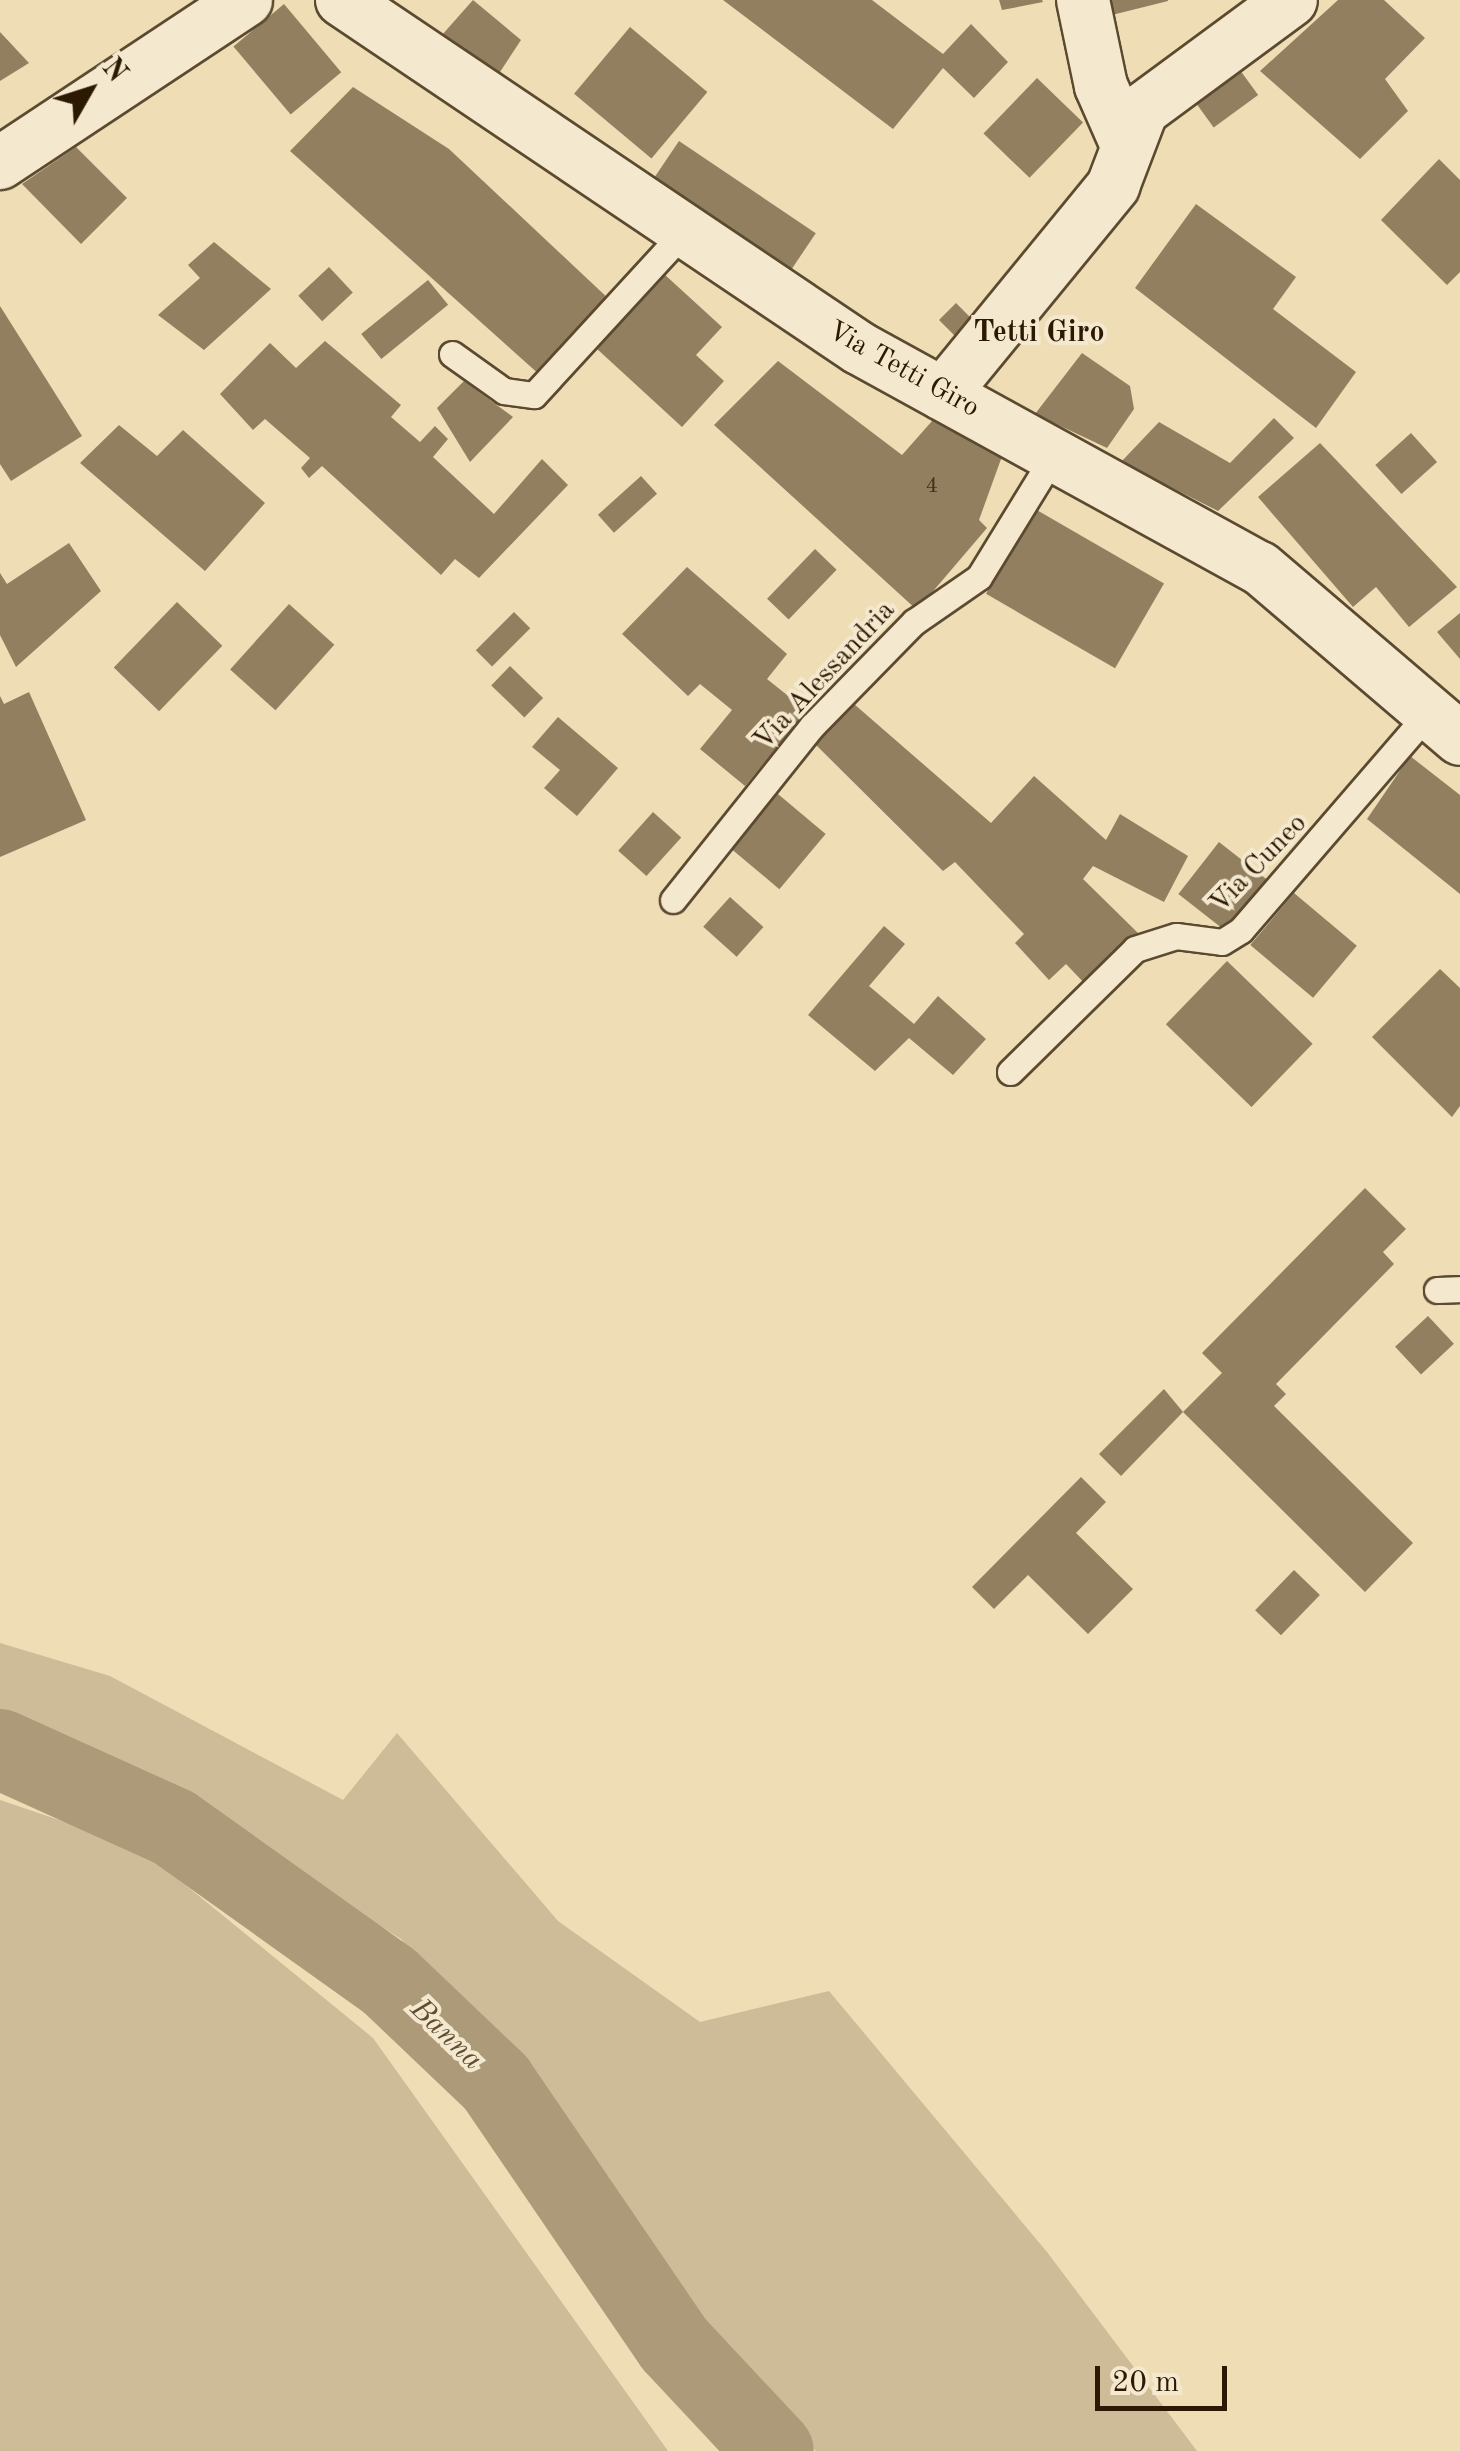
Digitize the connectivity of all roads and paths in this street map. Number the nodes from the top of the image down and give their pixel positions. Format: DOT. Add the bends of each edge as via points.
graph roads {
  1 [pos="246,0"];
  2 [pos="342,0"];
  3 [pos="1083,0"];
  4 [pos="1291,0"];
  5 [pos="1126,143"];
  6 [pos="4,155"];
  7 [pos="682,234"];
  8 [pos="452,354"];
  9 [pos="943,394"];
  10 [pos="1056,452"];
  11 [pos="1445,725"];
  12 [pos="673,900"];
  13 [pos="1010,1072"];
  1 -- 6 [label="street"];
  2 -- 7 [label="street, Via Tetti Giro"];
  3 -- 5 [label="street" via="1100,86"];
  4 -- 5 [label="street" via="1161,90"];
  5 -- 9 [label="street" via="1113,186 1084,227"];
  7 -- 8 [label="lane" via="534,395 504,391"];
  7 -- 9 [label="street, Via Tetti Giro"];
  9 -- 10 [label="street, Via Tetti Giro"];
  10 -- 11 [label="street, Via Tetti Giro" via="1260,568"];
  10 -- 12 [label="lane, Via Alessandria" via="979,576 914,622 812,726"];
  11 -- 13 [label="lane, Via Cuneo" via="1241,930 1222,942 1176,936 1135,948"];
}
